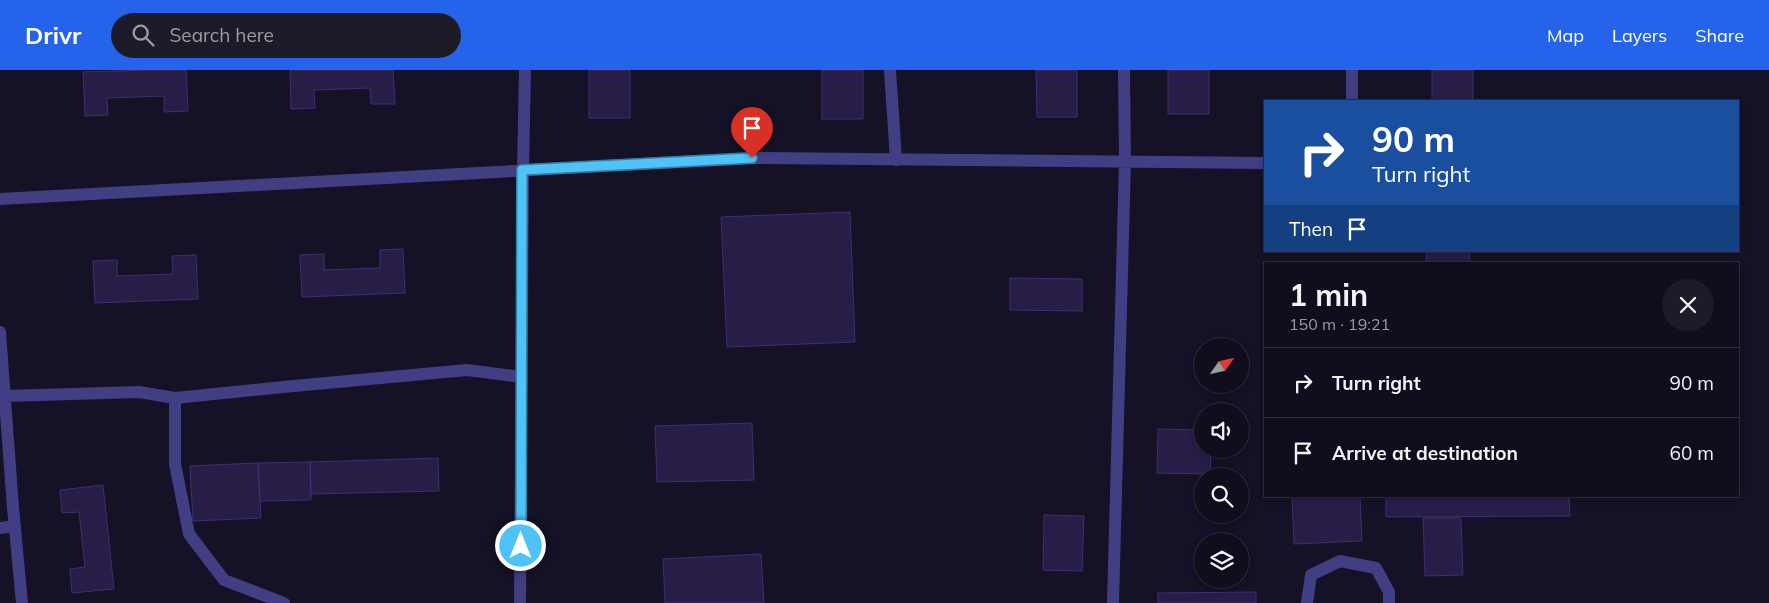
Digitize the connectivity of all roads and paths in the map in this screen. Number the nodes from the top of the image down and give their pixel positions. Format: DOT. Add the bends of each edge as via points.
graph roads {
  1 [pos="525,70"];
  2 [pos="890,70"];
  3 [pos="1124,70"];
  4 [pos="1352,70"];
  5 [pos="1352,100"];
  6 [pos="896,160"];
  7 [pos="1125,162"];
  8 [pos="1264,163"];
  9 [pos="522,170"];
  10 [pos="0,199"];
  11 [pos="0,332"];
  12 [pos="522,377"];
  13 [pos="5,396"];
  14 [pos="174,398"];
  15 [pos="15,526"];
  16 [pos="0,528"];
  17 [pos="22,603"];
  18 [pos="284,603"];
  19 [pos="520,603"];
  20 [pos="1113,603"];
  21 [pos="1307,603"];
  22 [pos="1389,603"];
  1 -- 9 [label="street"];
  2 -- 6 [label="street"];
  3 -- 7 [label="street"];
  4 -- 5 [label="street"];
  6 -- 7 [label="street"];
  6 -- 9 [label="street" via="752,158"];
  7 -- 8 [label="street"];
  7 -- 20 [label="street"];
  9 -- 10 [label="street"];
  9 -- 12 [label="street"];
  11 -- 13 [label="street"];
  12 -- 14 [label="street" via="467,370"];
  12 -- 19 [label="street"];
  13 -- 14 [label="street" via="139,392"];
  13 -- 15 [label="street"];
  14 -- 18 [label="street" via="175,464 189,534 224,580"];
  15 -- 16 [label="street"];
  15 -- 17 [label="street"];
  21 -- 22 [label="street" via="1311,575 1340,561 1376,568 1389,592"];
}
